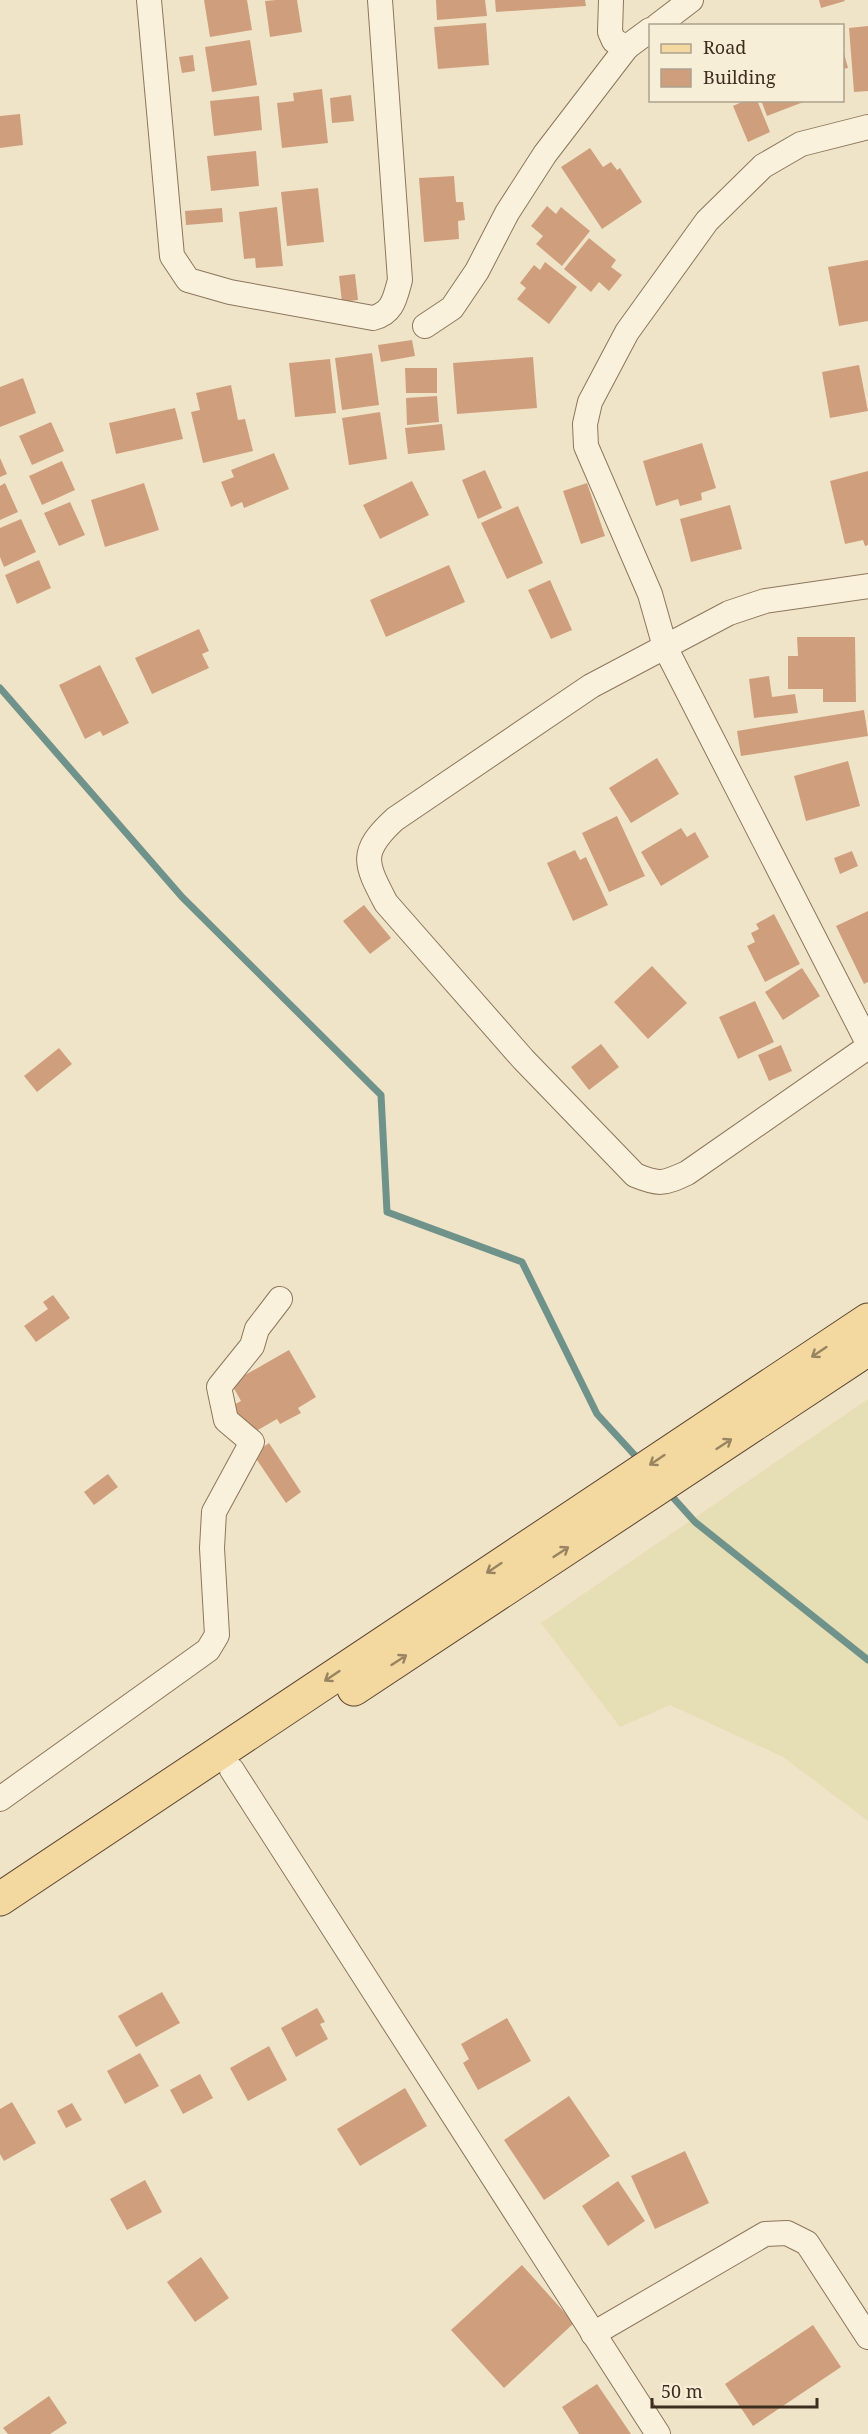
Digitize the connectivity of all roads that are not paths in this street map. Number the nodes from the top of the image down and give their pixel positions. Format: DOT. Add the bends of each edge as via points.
graph roads {
  1 [pos="149,0"];
  2 [pos="380,0"];
  3 [pos="611,0"];
  4 [pos="691,0"];
  5 [pos="660,24"];
  6 [pos="649,31"];
  7 [pos="627,47"];
  8 [pos="868,127"];
  9 [pos="425,327"];
  10 [pos="868,586"];
  11 [pos="665,647"];
  12 [pos="868,1045"];
  13 [pos="280,1299"];
  14 [pos="868,1320"];
  15 [pos="868,1349"];
  16 [pos="232,1770"];
  17 [pos="0,1799"];
  18 [pos="0,1899"];
  19 [pos="0,1924"];
  20 [pos="593,2334"];
  21 [pos="868,2337"];
  22 [pos="658,2434"];
  1 -- 2 [label="street" via="172,256 181,273 188,280 230,292 373,318 392,307 400,280"];
  3 -- 7 [label="street" via="610,32 614,42"];
  4 -- 5 [label="street"];
  6 -- 7 [label="street"];
  7 -- 9 [label="street" via="545,154 452,308"];
  8 -- 11 [label="street" via="801,144 763,166 707,221 627,332 590,402 586,446 650,594"];
  10 -- 11 [label="street" via="765,601 729,613"];
  11 -- 12 [label="street"];
  11 -- 12 [label="street" via="591,686 395,819 376,837 368,858 372,876 386,903 523,1059 635,1175 654,1183 687,1173"];
  13 -- 17 [label="street" via="257,1329 252,1346 219,1387 226,1420 252,1442 214,1512 217,1635 208,1650"];
  14 -- 18 [label="main road, one-way"];
  16 -- 15 [label="main road, one-way"];
  16 -- 19 [label="main road"];
  16 -- 20 [label="street"];
  20 -- 21 [label="street" via="765,2234 787,2234 807,2243"];
  20 -- 22 [label="street"];
}
